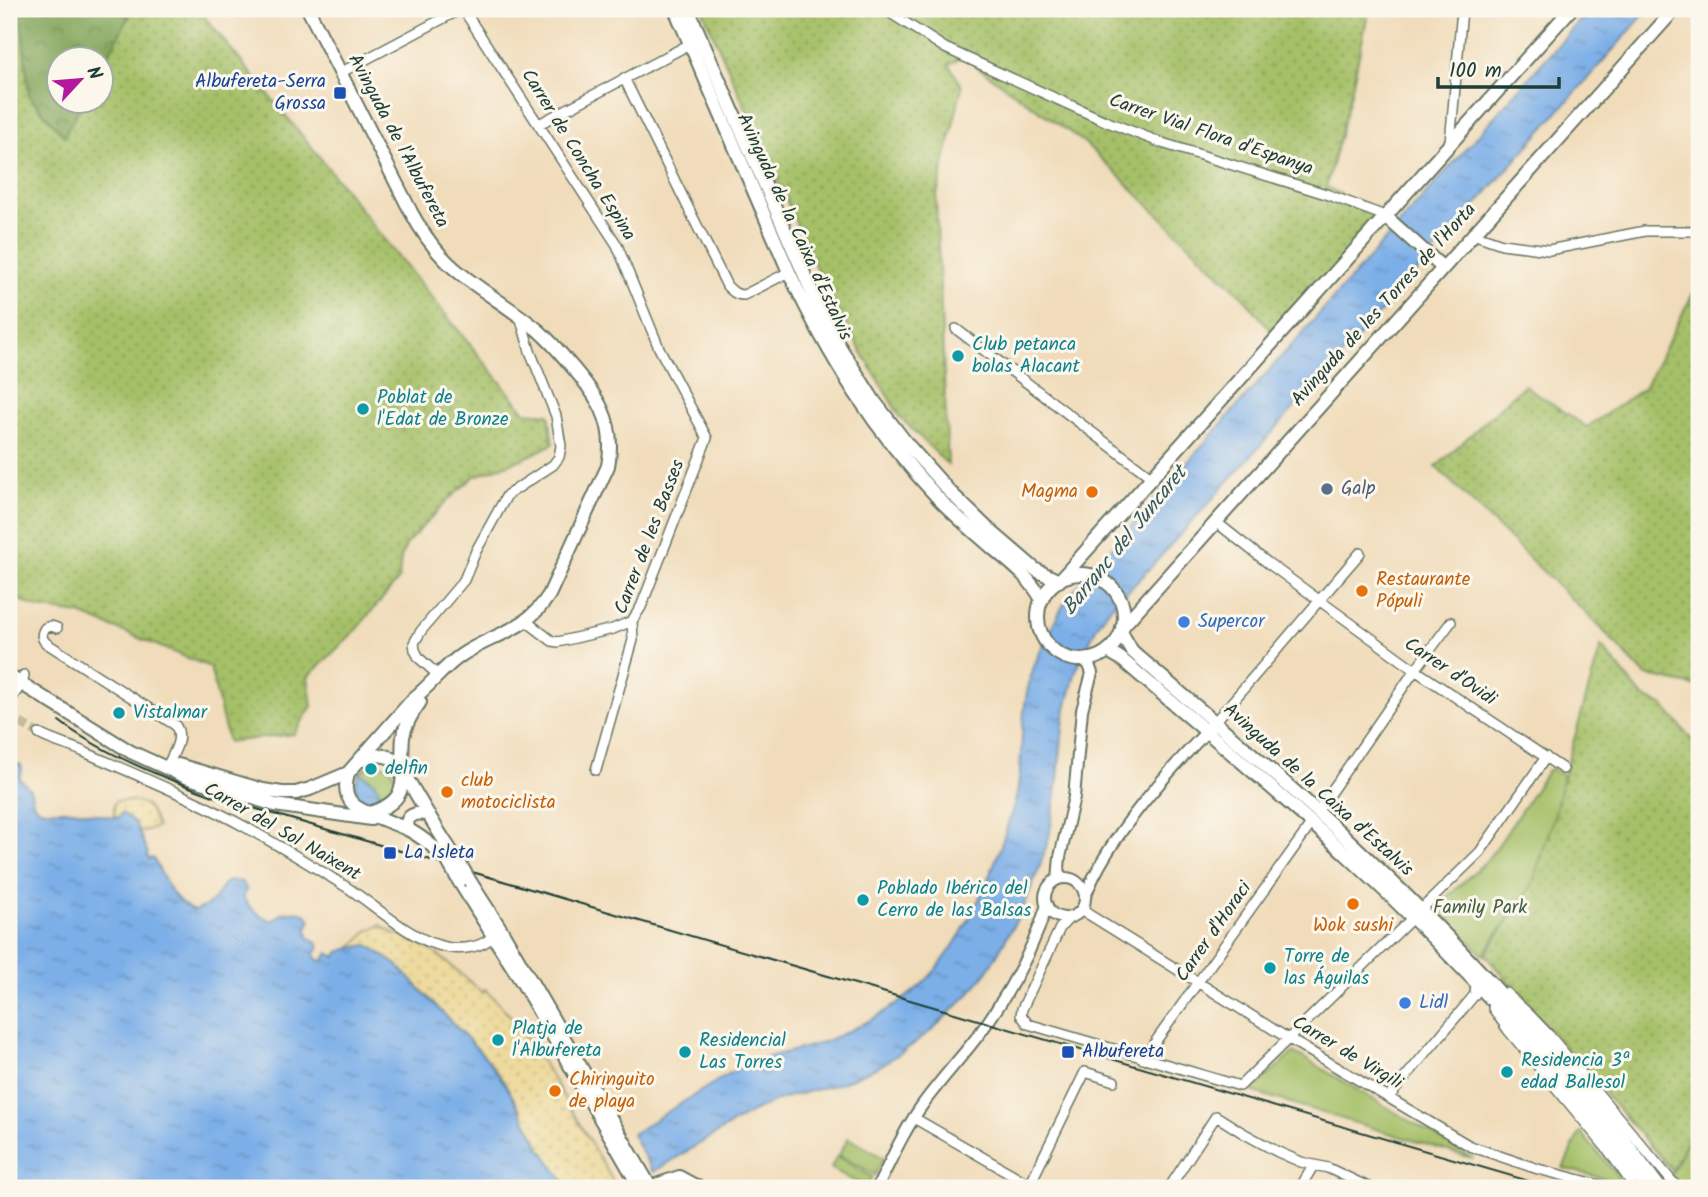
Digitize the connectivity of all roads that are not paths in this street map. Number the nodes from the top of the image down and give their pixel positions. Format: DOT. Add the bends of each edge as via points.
graph roads {
  1 [pos="307,9"];
  2 [pos="462,9"];
  3 [pos="675,9"];
  4 [pos="688,9"];
  5 [pos="884,9"];
  6 [pos="1462,9"];
  7 [pos="1571,9"];
  8 [pos="1675,9"];
  9 [pos="691,44"];
  10 [pos="340,73"];
  11 [pos="624,78"];
  12 [pos="538,124"];
  13 [pos="1450,143"];
  14 [pos="1385,216"];
  15 [pos="1699,231"];
  16 [pos="1473,234"];
  17 [pos="1443,268"];
  18 [pos="789,272"];
  19 [pos="520,316"];
  20 [pos="956,329"];
  21 [pos="707,438"];
  22 [pos="1151,477"];
  23 [pos="1216,522"];
  24 [pos="1360,553"];
  25 [pos="1060,580"];
  26 [pos="1042,600"];
  27 [pos="1320,600"];
  28 [pos="526,621"];
  29 [pos="632,621"];
  30 [pos="1451,621"];
  31 [pos="57,628"];
  32 [pos="1121,630"];
  33 [pos="1108,650"];
  34 [pos="1084,660"];
  35 [pos="9,666"];
  36 [pos="1415,670"];
  37 [pos="438,675"];
  38 [pos="9,676"];
  39 [pos="23,679"];
  40 [pos="425,690"];
  41 [pos="9,701"];
  42 [pos="1211,727"];
  43 [pos="39,734"];
  44 [pos="403,745"];
  45 [pos="1546,757"];
  46 [pos="358,762"];
  47 [pos="167,765"];
  48 [pos="1563,769"];
  49 [pos="596,770"];
  50 [pos="403,772"];
  51 [pos="348,774"];
  52 [pos="416,792"];
  53 [pos="367,812"];
  54 [pos="344,815"];
  55 [pos="428,815"];
  56 [pos="1315,818"];
  57 [pos="388,821"];
  58 [pos="409,830"];
  59 [pos="1058,879"];
  60 [pos="465,882"];
  61 [pos="1084,902"];
  62 [pos="1047,905"];
  63 [pos="1417,914"];
  64 [pos="1058,916"];
  65 [pos="1070,917"];
  66 [pos="497,932"];
  67 [pos="1038,933"];
  68 [pos="1482,981"];
  69 [pos="1199,983"];
  70 [pos="1289,1039"];
  71 [pos="1143,1059"];
  72 [pos="1114,1081"];
  73 [pos="1388,1098"];
  74 [pos="914,1118"];
  75 [pos="1313,1166"];
  76 [pos="688,1184"];
  77 [pos="646,1185"];
  78 [pos="1669,1185"];
  79 [pos="1033,1186"];
  80 [pos="1632,1187"];
  81 [pos="701,1188"];
  82 [pos="877,1188"];
  83 [pos="1168,1188"];
  84 [pos="1300,1188"];
  85 [pos="1370,1188"];
  86 [pos="1611,1188"];
  87 [pos="1648,1188"];
  1 -- 10 [label="main road, Avinguda de l'Albufereta"];
  2 -- 10 [label="street"];
  2 -- 12 [label="street, Carrer de Concha Espina"];
  3 -- 9 [label="main road, Avinguda de la Caixa d'Estalvis"];
  4 -- 25 [label="main road, Avinguda de la Caixa d'Estalvis" via="819,309 874,401 906,444 986,527 1036,570"];
  5 -- 14 [label="street, Carrer Vial Flora d'Espanya" via="945,48 1105,121"];
  6 -- 13 [label="street"];
  7 -- 13 [label="main road"];
  8 -- 16 [label="main road, Avinguda de les Torres de l'Horta"];
  9 -- 11 [label="street"];
  9 -- 18 [label="main road, Avinguda de la Caixa d'Estalvis"];
  10 -- 19 [label="main road, Avinguda de l'Albufereta" via="426,239 460,274"];
  11 -- 12 [label="street"];
  11 -- 18 [label="street" via="727,286 738,295 751,293"];
  12 -- 21 [label="street, Carrer de Concha Espina" via="617,245 659,348"];
  13 -- 14 [label="main road"];
  14 -- 17 [label="main road, Carrer Vial Flora d'Espanya"];
  14 -- 22 [label="main road"];
  15 -- 16 [label="street" via="1644,231 1549,250 1502,244"];
  16 -- 17 [label="main road, Avinguda de les Torres de l'Horta"];
  17 -- 23 [label="main road, Avinguda de les Torres de l'Horta"];
  18 -- 26 [label="main road, Avinguda de la Caixa d'Estalvis" via="864,408 940,500 1029,579"];
  19 -- 28 [label="main road, Avinguda de l'Albufereta" via="555,347 590,389 604,413 611,452 549,595"];
  19 -- 37 [label="street" via="556,416 559,457 507,495 464,580 414,643 419,658"];
  20 -- 22 [label="street"];
  21 -- 29 [label="street, Carrer de les Basses"];
  22 -- 25 [label="main road"];
  23 -- 27 [label="street"];
  23 -- 32 [label="main road, Avinguda de les Torres de l'Horta"];
  24 -- 27 [label="street"];
  25 -- 26 [label="main road"];
  25 -- 32 [label="main road" via="1093,576 1108,584 1122,605"];
  26 -- 34 [label="main road" via="1038,620 1046,642 1060,655"];
  27 -- 36 [label="street, Carrer d'Ovidi"];
  27 -- 42 [label="street"];
  28 -- 29 [label="street" via="558,642"];
  28 -- 37 [label="main road, Avinguda de l'Albufereta" via="464,653"];
  29 -- 49 [label="street, Carrer de les Basses" via="634,640"];
  30 -- 36 [label="street, Carrer d'Horaci"];
  31 -- 47 [label="street" via="45,628 42,639 178,728 180,738"];
  32 -- 33 [label="main road"];
  32 -- 42 [label="main road, Avinguda de la Caixa d'Estalvis" via="1132,651"];
  33 -- 34 [label="main road"];
  33 -- 42 [label="main road, Avinguda de la Caixa d'Estalvis"];
  34 -- 59 [label="street" via="1092,673 1082,710 1074,797"];
  35 -- 39 [label="main road"];
  36 -- 45 [label="street, Carrer d'Ovidi"];
  36 -- 56 [label="street, Carrer d'Horaci"];
  37 -- 40 [label="main road, Avinguda de l'Albufereta"];
  38 -- 39 [label="main road"];
  39 -- 41 [label="street"];
  39 -- 47 [label="main road"];
  40 -- 44 [label="main road, Avinguda de l'Albufereta" via="405,727"];
  40 -- 46 [label="main road, Avinguda de l'Albufereta"];
  42 -- 56 [label="main road, Avinguda de la Caixa d'Estalvis"];
  42 -- 61 [label="street" via="1134,816 1100,865"];
  43 -- 66 [label="street, Carrer del Sol Naixent" via="247,828 438,945 470,948"];
  44 -- 50 [label="main road, Avinguda de l'Albufereta"];
  44 -- 52 [label="main road"];
  45 -- 48 [label="street, Carrer d'Ovidi"];
  45 -- 63 [label="street" via="1480,852"];
  46 -- 50 [label="main road" via="386,756"];
  46 -- 51 [label="main road, Avinguda de l'Albufereta"];
  47 -- 51 [label="main road" via="282,793 310,789"];
  47 -- 54 [label="main road" via="199,782 259,801"];
  50 -- 52 [label="main road"];
  50 -- 53 [label="main road" via="404,782 395,800"];
  51 -- 53 [label="main road" via="348,797 356,808"];
  52 -- 55 [label="main road"];
  53 -- 54 [label="main road"];
  53 -- 57 [label="main road"];
  54 -- 57 [label="main road"];
  55 -- 58 [label="main road" via="411,816"];
  55 -- 60 [label="main road, bridge" via="460,864"];
  56 -- 63 [label="main road, Avinguda de la Caixa d'Estalvis"];
  56 -- 69 [label="street, Carrer d'Horaci"];
  57 -- 58 [label="main road"];
  58 -- 60 [label="main road, bridge" via="446,858"];
  59 -- 61 [label="street" via="1080,884"];
  59 -- 62 [label="street" via="1048,888"];
  60 -- 66 [label="main road"];
  61 -- 65 [label="street"];
  61 -- 69 [label="street, Carrer de Virgili" via="1088,914"];
  62 -- 64 [label="street"];
  62 -- 67 [label="street"];
  63 -- 68 [label="main road, Avinguda de la Caixa d'Estalvis"];
  63 -- 70 [label="street"];
  64 -- 65 [label="street"];
  64 -- 67 [label="street"];
  65 -- 71 [label="street" via="1060,928 1021,1015 1028,1024"];
  66 -- 77 [label="main road"];
  67 -- 74 [label="street" via="995,1011"];
  68 -- 73 [label="street"];
  68 -- 78 [label="main road, Avinguda de la Caixa d'Estalvis" via="1565,1067 1633,1152"];
  68 -- 80 [label="street, Avinguda de la Caixa d'Estalvis" via="1508,1030 1608,1150"];
  68 -- 87 [label="main road, Avinguda de la Caixa d'Estalvis"];
  69 -- 70 [label="street, Carrer de Virgili"];
  69 -- 71 [label="street, Carrer d'Horaci"];
  70 -- 71 [label="street" via="1240,1086"];
  70 -- 73 [label="street, Carrer de Virgili"];
  72 -- 79 [label="street" via="1085,1072"];
  73 -- 86 [label="street, Carrer de Virgili" via="1470,1146"];
  74 -- 79 [label="street"];
  74 -- 82 [label="street"];
  75 -- 83 [label="street" via="1278,1152 1216,1116"];
  75 -- 84 [label="street"];
  75 -- 85 [label="street" via="1328,1168"];
  76 -- 77 [label="street" via="675,1177"];
  76 -- 81 [label="street"];
}
